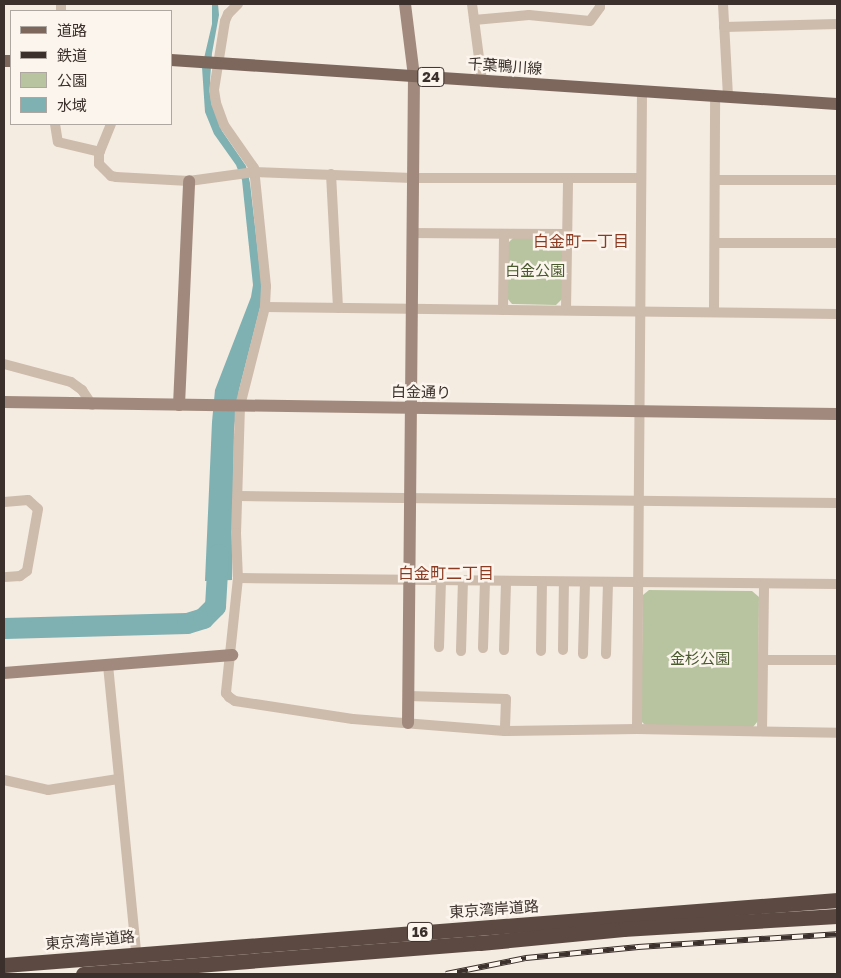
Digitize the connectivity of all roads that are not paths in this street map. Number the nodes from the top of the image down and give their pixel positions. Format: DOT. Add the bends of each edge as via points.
graph roads {
  1 [pos="405,4"];
  2 [pos="472,4"];
  3 [pos="600,4"];
  4 [pos="723,4"];
  5 [pos="234,6"];
  6 [pos="474,20"];
  7 [pos="837,24"];
  8 [pos="724,26"];
  9 [pos="172,60"];
  10 [pos="212,62"];
  11 [pos="414,76"];
  12 [pos="482,81"];
  13 [pos="642,91"];
  14 [pos="715,96"];
  15 [pos="728,96"];
  16 [pos="837,104"];
  17 [pos="55,125"];
  18 [pos="111,125"];
  19 [pos="100,152"];
  20 [pos="251,172"];
  21 [pos="331,174"];
  22 [pos="412,178"];
  23 [pos="641,178"];
  24 [pos="568,180"];
  25 [pos="716,180"];
  26 [pos="837,180"];
  27 [pos="189,181"];
  28 [pos="412,233"];
  29 [pos="504,234"];
  30 [pos="566,234"];
  31 [pos="837,242"];
  32 [pos="716,243"];
  33 [pos="265,307"];
  34 [pos="338,308"];
  35 [pos="411,308"];
  36 [pos="503,310"];
  37 [pos="566,310"];
  38 [pos="640,311"];
  39 [pos="714,312"];
  40 [pos="837,314"];
  41 [pos="4,364"];
  42 [pos="4,402"];
  43 [pos="92,405"];
  44 [pos="180,405"];
  45 [pos="240,406"];
  46 [pos="410,408"];
  47 [pos="640,410"];
  48 [pos="837,414"];
  49 [pos="238,496"];
  50 [pos="410,498"];
  51 [pos="4,502"];
  52 [pos="639,502"];
  53 [pos="837,503"];
  54 [pos="4,577"];
  55 [pos="238,578"];
  56 [pos="410,580"];
  57 [pos="440,581"];
  58 [pos="463,581"];
  59 [pos="485,581"];
  60 [pos="506,581"];
  61 [pos="542,582"];
  62 [pos="564,582"];
  63 [pos="585,582"];
  64 [pos="608,582"];
  65 [pos="638,582"];
  66 [pos="764,584"];
  67 [pos="837,584"];
  68 [pos="439,646"];
  69 [pos="483,648"];
  70 [pos="504,650"];
  71 [pos="563,650"];
  72 [pos="461,651"];
  73 [pos="540,651"];
  74 [pos="232,654"];
  75 [pos="583,654"];
  76 [pos="606,654"];
  77 [pos="763,660"];
  78 [pos="837,660"];
  79 [pos="108,665"];
  80 [pos="4,673"];
  81 [pos="409,696"];
  82 [pos="408,723"];
  83 [pos="637,729"];
  84 [pos="762,730"];
  85 [pos="505,732"];
  86 [pos="837,733"];
  87 [pos="118,779"];
  88 [pos="4,780"];
  89 [pos="837,900"];
  90 [pos="837,916"];
  91 [pos="136,953"];
  92 [pos="4,965"];
  93 [pos="83,974"];
  1 -- 11 [label="street"];
  2 -- 6 [label="street"];
  3 -- 6 [label="street" via="590,21 529,15"];
  4 -- 8 [label="street"];
  5 -- 10 [label="street" via="225,21"];
  6 -- 12 [label="street"];
  7 -- 8 [label="street"];
  8 -- 15 [label="street"];
  9 -- 10 [label="main road, 千葉鴨川線 / 24"];
  10 -- 11 [label="main road, 千葉鴨川線 / 24"];
  10 -- 20 [label="street" via="218,110 228,132 252,164"];
  11 -- 12 [label="main road, 千葉鴨川線 / 24"];
  11 -- 22 [label="street"];
  12 -- 13 [label="main road, 千葉鴨川線 / 24"];
  13 -- 14 [label="main road, 千葉鴨川線 / 24"];
  13 -- 23 [label="street"];
  14 -- 15 [label="main road, 千葉鴨川線 / 24"];
  14 -- 25 [label="street"];
  15 -- 16 [label="main road, 千葉鴨川線 / 24"];
  17 -- 19 [label="street" via="58,142"];
  18 -- 19 [label="street"];
  19 -- 27 [label="street" via="99,164 111,176"];
  20 -- 21 [label="street"];
  20 -- 27 [label="street"];
  20 -- 33 [label="street" via="265,268"];
  21 -- 22 [label="street"];
  21 -- 34 [label="street"];
  22 -- 24 [label="street"];
  22 -- 28 [label="street"];
  23 -- 24 [label="street"];
  23 -- 38 [label="street"];
  24 -- 30 [label="street"];
  25 -- 26 [label="street"];
  25 -- 32 [label="street"];
  27 -- 44 [label="street"];
  28 -- 29 [label="street"];
  28 -- 35 [label="street"];
  29 -- 30 [label="street"];
  29 -- 36 [label="street"];
  30 -- 37 [label="street"];
  31 -- 32 [label="street"];
  32 -- 39 [label="street"];
  33 -- 34 [label="street"];
  33 -- 45 [label="street"];
  34 -- 35 [label="street"];
  35 -- 36 [label="street"];
  35 -- 46 [label="street"];
  36 -- 37 [label="street"];
  37 -- 38 [label="street"];
  38 -- 39 [label="street"];
  38 -- 47 [label="street"];
  39 -- 40 [label="street"];
  41 -- 43 [label="street" via="72,382"];
  42 -- 43 [label="street, 白金通り"];
  43 -- 44 [label="street, 白金通り"];
  44 -- 45 [label="street, 白金通り"];
  45 -- 46 [label="street, 白金通り"];
  45 -- 49 [label="street"];
  46 -- 47 [label="street, 白金通り"];
  46 -- 50 [label="street"];
  47 -- 48 [label="street, 白金通り"];
  47 -- 52 [label="street"];
  49 -- 50 [label="street"];
  49 -- 55 [label="street"];
  50 -- 52 [label="street"];
  50 -- 56 [label="street"];
  51 -- 54 [label="street" via="28,500 37,506 38,512 27,571 20,576"];
  52 -- 53 [label="street"];
  52 -- 65 [label="street"];
  55 -- 56 [label="street"];
  55 -- 74 [label="street"];
  56 -- 57 [label="street"];
  56 -- 81 [label="street"];
  57 -- 58 [label="street"];
  57 -- 68 [label="street"];
  58 -- 59 [label="street"];
  58 -- 72 [label="street"];
  59 -- 60 [label="street"];
  59 -- 69 [label="street"];
  60 -- 61 [label="street"];
  60 -- 70 [label="street"];
  61 -- 62 [label="street"];
  61 -- 73 [label="street"];
  62 -- 63 [label="street"];
  62 -- 71 [label="street"];
  63 -- 64 [label="street"];
  63 -- 75 [label="street"];
  64 -- 65 [label="street"];
  64 -- 76 [label="street"];
  65 -- 66 [label="street"];
  65 -- 83 [label="street"];
  66 -- 67 [label="street"];
  66 -- 77 [label="street"];
  74 -- 79 [label="street"];
  74 -- 82 [label="street" via="226,693 234,701 353,719"];
  77 -- 78 [label="street"];
  77 -- 84 [label="street"];
  79 -- 80 [label="street"];
  79 -- 87 [label="street"];
  81 -- 82 [label="street"];
  81 -- 85 [label="street" via="506,699"];
  82 -- 85 [label="street"];
  83 -- 84 [label="street"];
  83 -- 85 [label="street"];
  84 -- 86 [label="street"];
  87 -- 88 [label="street" via="48,790"];
  87 -- 91 [label="street"];
  89 -- 91 [label="highway, 東京湾岸道路 / 16"];
  90 -- 93 [label="highway, 東京湾岸道路 / 16" via="623,929"];
  91 -- 92 [label="highway, 東京湾岸道路 / 16"];
}
